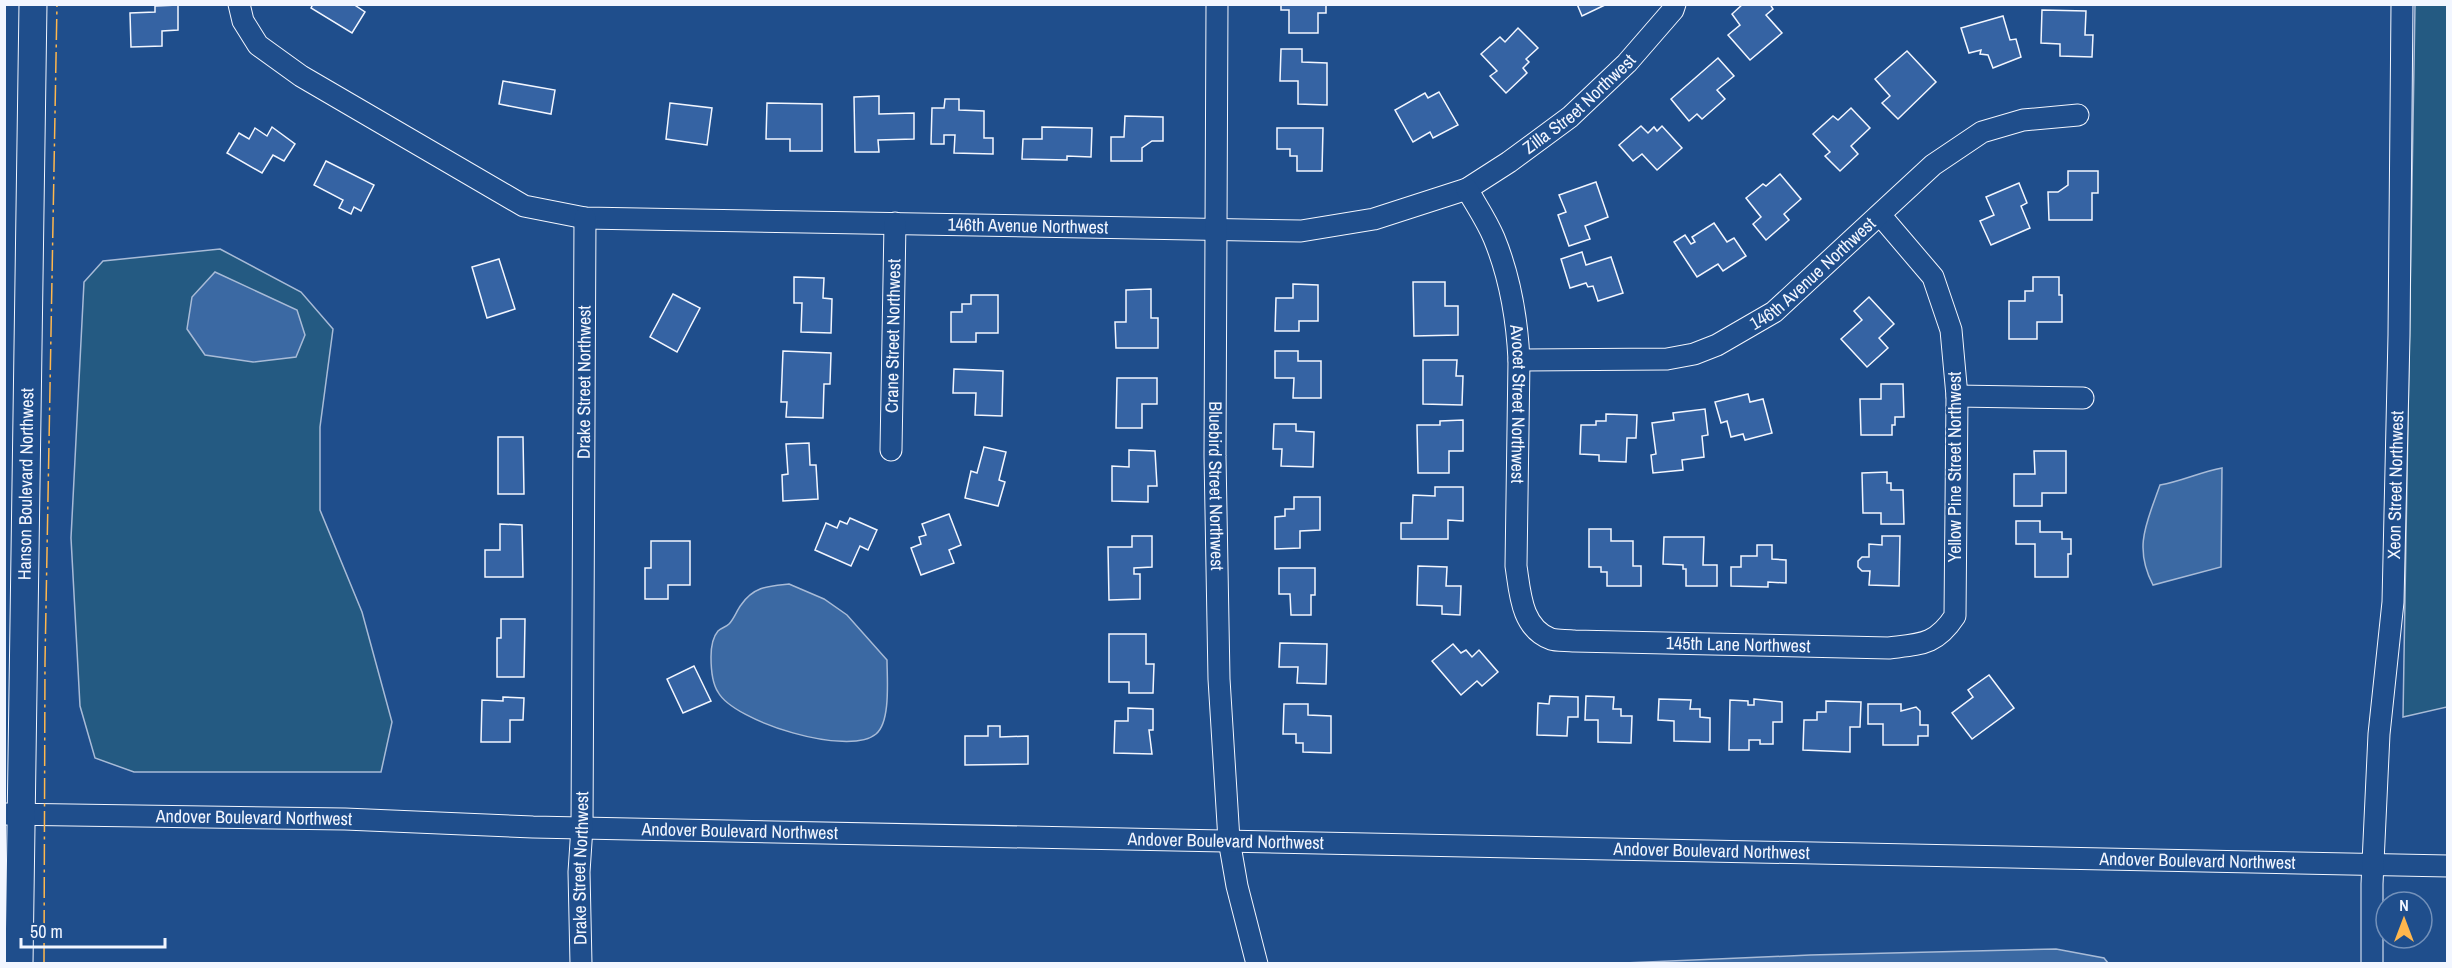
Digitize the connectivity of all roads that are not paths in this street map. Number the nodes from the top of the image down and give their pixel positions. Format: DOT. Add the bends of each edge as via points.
graph roads {
  1 [pos="33,4"];
  2 [pos="239,4"];
  3 [pos="1217,4"];
  4 [pos="1675,4"];
  5 [pos="2402,4"];
  6 [pos="2078,115"];
  7 [pos="1467,189"];
  8 [pos="1881,216"];
  9 [pos="585,218"];
  10 [pos="895,223"];
  11 [pos="1218,229"];
  12 [pos="1519,360"];
  13 [pos="1958,396"];
  14 [pos="2083,398"];
  15 [pos="891,450"];
  16 [pos="1531,626"];
  17 [pos="1946,630"];
  18 [pos="13,814"];
  19 [pos="582,827"];
  20 [pos="1229,840"];
  21 [pos="2373,864"];
  22 [pos="2448,866"];
  23 [pos="19,963"];
  24 [pos="581,963"];
  25 [pos="1257,963"];
  26 [pos="2372,963"];
  1 -- 18 [label="main road, Hanson Boulevard Northwest"];
  2 -- 9 [label="street" via="243,21 258,45 301,76 524,206"];
  3 -- 11 [label="street, Bluebird Street Northwest"];
  4 -- 7 [label="street, Zilla Street Northwest" via="1627,63 1570,117"];
  5 -- 21 [label="street, Xeon Street Northwest" via="2393,602 2379,734"];
  6 -- 8 [label="street, 146th Avenue Northwest" via="2023,120 1982,132 1933,165"];
  7 -- 11 [label="street, 146th Avenue Northwest" via="1374,219 1301,231"];
  7 -- 12 [label="street, Avocet Street Northwest" via="1493,235 1508,275"];
  8 -- 12 [label="street, 146th Avenue Northwest" via="1774,312 1717,345 1667,359"];
  8 -- 13 [label="street, Yellow Pine Street Northwest" via="1933,278 1951,330"];
  9 -- 10 [label="street, 146th Avenue Northwest"];
  9 -- 19 [label="street, Drake Street Northwest"];
  10 -- 11 [label="street, 146th Avenue Northwest"];
  10 -- 15 [label="street, Crane Street Northwest"];
  11 -- 20 [label="street, Bluebird Street Northwest" via="1215,456 1219,678"];
  12 -- 16 [label="street, Avocet Street Northwest" via="1516,566"];
  13 -- 14 [label="street"];
  13 -- 17 [label="street, Yellow Pine Street Northwest" via="1955,616"];
  16 -- 17 [label="street, 145th Lane Northwest" via="1551,639 1574,641 1889,648 1929,642"];
  18 -- 19 [label="street, Andover Boulevard Northwest"];
  18 -- 23 [label="main road, Hanson Boulevard Northwest"];
  19 -- 20 [label="street, Andover Boulevard Northwest"];
  19 -- 24 [label="street, Drake Street Northwest"];
  20 -- 21 [label="street, Andover Boulevard Northwest"];
  20 -- 25 [label="street, Bluebird Street Northwest"];
  21 -- 22 [label="street, Andover Boulevard Northwest"];
  21 -- 26 [label="street, Xeon Street Northwest"];
}
